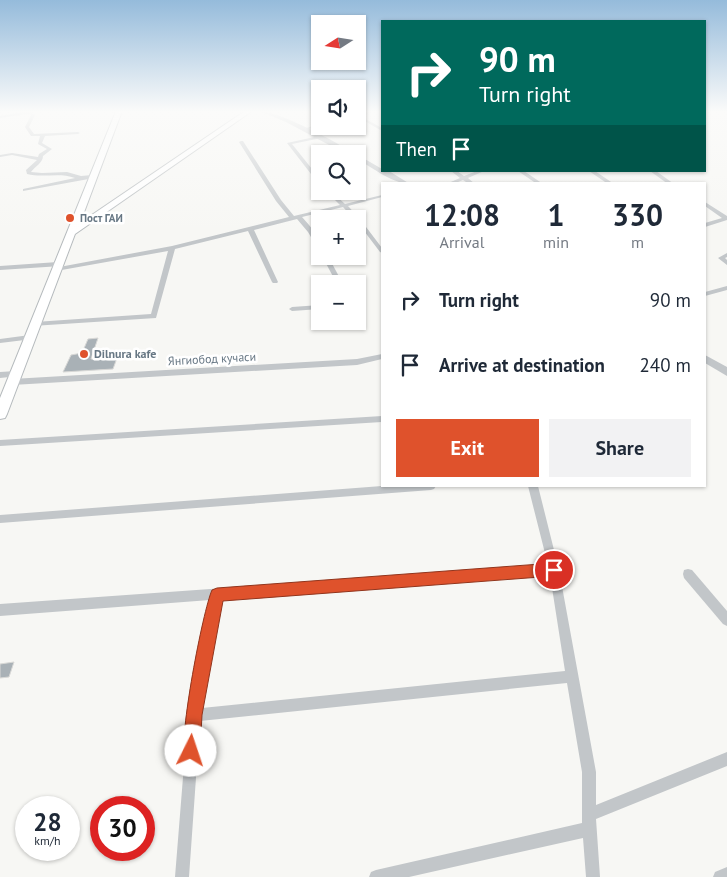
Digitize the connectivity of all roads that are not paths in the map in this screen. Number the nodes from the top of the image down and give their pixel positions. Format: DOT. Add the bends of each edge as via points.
graph roads {
  1 [pos="46,152"];
  2 [pos="102,152"];
  3 [pos="187,152"];
  4 [pos="247,152"];
  5 [pos="296,152"];
  6 [pos="0,156"];
  7 [pos="41,159"];
  8 [pos="366,161"];
  9 [pos="381,170"];
  10 [pos="311,171"];
  11 [pos="385,172"];
  12 [pos="455,172"];
  13 [pos="479,172"];
  14 [pos="522,172"];
  15 [pos="593,172"];
  16 [pos="654,172"];
  17 [pos="92,177"];
  18 [pos="464,177"];
  19 [pos="80,178"];
  20 [pos="403,182"];
  21 [pos="453,182"];
  22 [pos="471,182"];
  23 [pos="538,182"];
  24 [pos="609,182"];
  25 [pos="669,182"];
  26 [pos="25,190"];
  27 [pos="381,196"];
  28 [pos="338,200"];
  29 [pos="112,203"];
  30 [pos="343,205"];
  31 [pos="706,205"];
  32 [pos="81,207"];
  33 [pos="348,210"];
  34 [pos="295,217"];
  35 [pos="706,225"];
  36 [pos="250,228"];
  37 [pos="311,231"];
  38 [pos="366,231"];
  39 [pos="72,232"];
  40 [pos="172,248"];
  41 [pos="381,250"];
  42 [pos="727,255"];
  43 [pos="727,263"];
  44 [pos="57,267"];
  45 [pos="0,268"];
  46 [pos="275,282"];
  47 [pos="726,290"];
  48 [pos="706,294"];
  49 [pos="311,308"];
  50 [pos="292,309"];
  51 [pos="35,324"];
  52 [pos="30,338"];
  53 [pos="0,341"];
  54 [pos="381,357"];
  55 [pos="706,359"];
  56 [pos="727,372"];
  57 [pos="0,375"];
  58 [pos="14,378"];
  59 [pos="0,414"];
  60 [pos="381,419"];
  61 [pos="0,442"];
  62 [pos="418,487"];
  63 [pos="532,487"];
  64 [pos="0,519"];
  65 [pos="554,570"];
  66 [pos="688,574"];
  67 [pos="217,594"];
  68 [pos="0,610"];
  69 [pos="727,620"];
  70 [pos="572,676"];
  71 [pos="194,715"];
  72 [pos="727,759"];
  73 [pos="589,822"];
  74 [pos="727,874"];
  75 [pos="182,877"];
  76 [pos="376,877"];
  77 [pos="593,877"];
  78 [pos="720,877"];
  1 -- 7 [label="street"];
  2 -- 17 [label="main road"];
  3 -- 29 [label="main road"];
  4 -- 34 [label="street" via="279,202"];
  5 -- 10 [label="street"];
  6 -- 7 [label="street" via="12,154"];
  7 -- 19 [label="street" via="29,173 36,176 66,172"];
  8 -- 9 [label="street"];
  11 -- 20 [label="street"];
  12 -- 18 [label="street"];
  13 -- 18 [label="street"];
  14 -- 23 [label="street"];
  15 -- 24 [label="street"];
  16 -- 25 [label="street"];
  17 -- 19 [label="street"];
  17 -- 32 [label="main road"];
  18 -- 21 [label="street"];
  18 -- 22 [label="street"];
  19 -- 26 [label="street"];
  27 -- 30 [label="street"];
  28 -- 30 [label="street"];
  29 -- 32 [label="main road"];
  29 -- 39 [label="main road"];
  30 -- 33 [label="street"];
  30 -- 34 [label="street"];
  31 -- 35 [label="street" via="727,218"];
  32 -- 39 [label="main road"];
  34 -- 36 [label="street"];
  34 -- 37 [label="street"];
  36 -- 40 [label="street"];
  36 -- 46 [label="street"];
  38 -- 41 [label="street"];
  39 -- 44 [label="main road"];
  40 -- 44 [label="street"];
  40 -- 51 [label="street" via="154,316"];
  42 -- 43 [label="street" via="721,258"];
  44 -- 45 [label="street"];
  44 -- 51 [label="main road"];
  47 -- 48 [label="street"];
  49 -- 50 [label="street"];
  51 -- 52 [label="main road"];
  52 -- 53 [label="street"];
  52 -- 58 [label="main road"];
  54 -- 58 [label="street, Янгиобод кучаси" via="357,362"];
  55 -- 56 [label="street"];
  57 -- 58 [label="street, Янгиобод кучаси"];
  58 -- 59 [label="main road"];
  60 -- 61 [label="street"];
  62 -- 64 [label="street"];
  63 -- 65 [label="street"];
  65 -- 67 [label="street"];
  65 -- 70 [label="street"];
  66 -- 69 [label="street"];
  67 -- 68 [label="street"];
  67 -- 71 [label="street"];
  70 -- 71 [label="street"];
  70 -- 73 [label="street" via="589,772"];
  71 -- 75 [label="street"];
  72 -- 73 [label="street"];
  73 -- 76 [label="street"];
  73 -- 77 [label="street"];
  74 -- 78 [label="street"];
}
